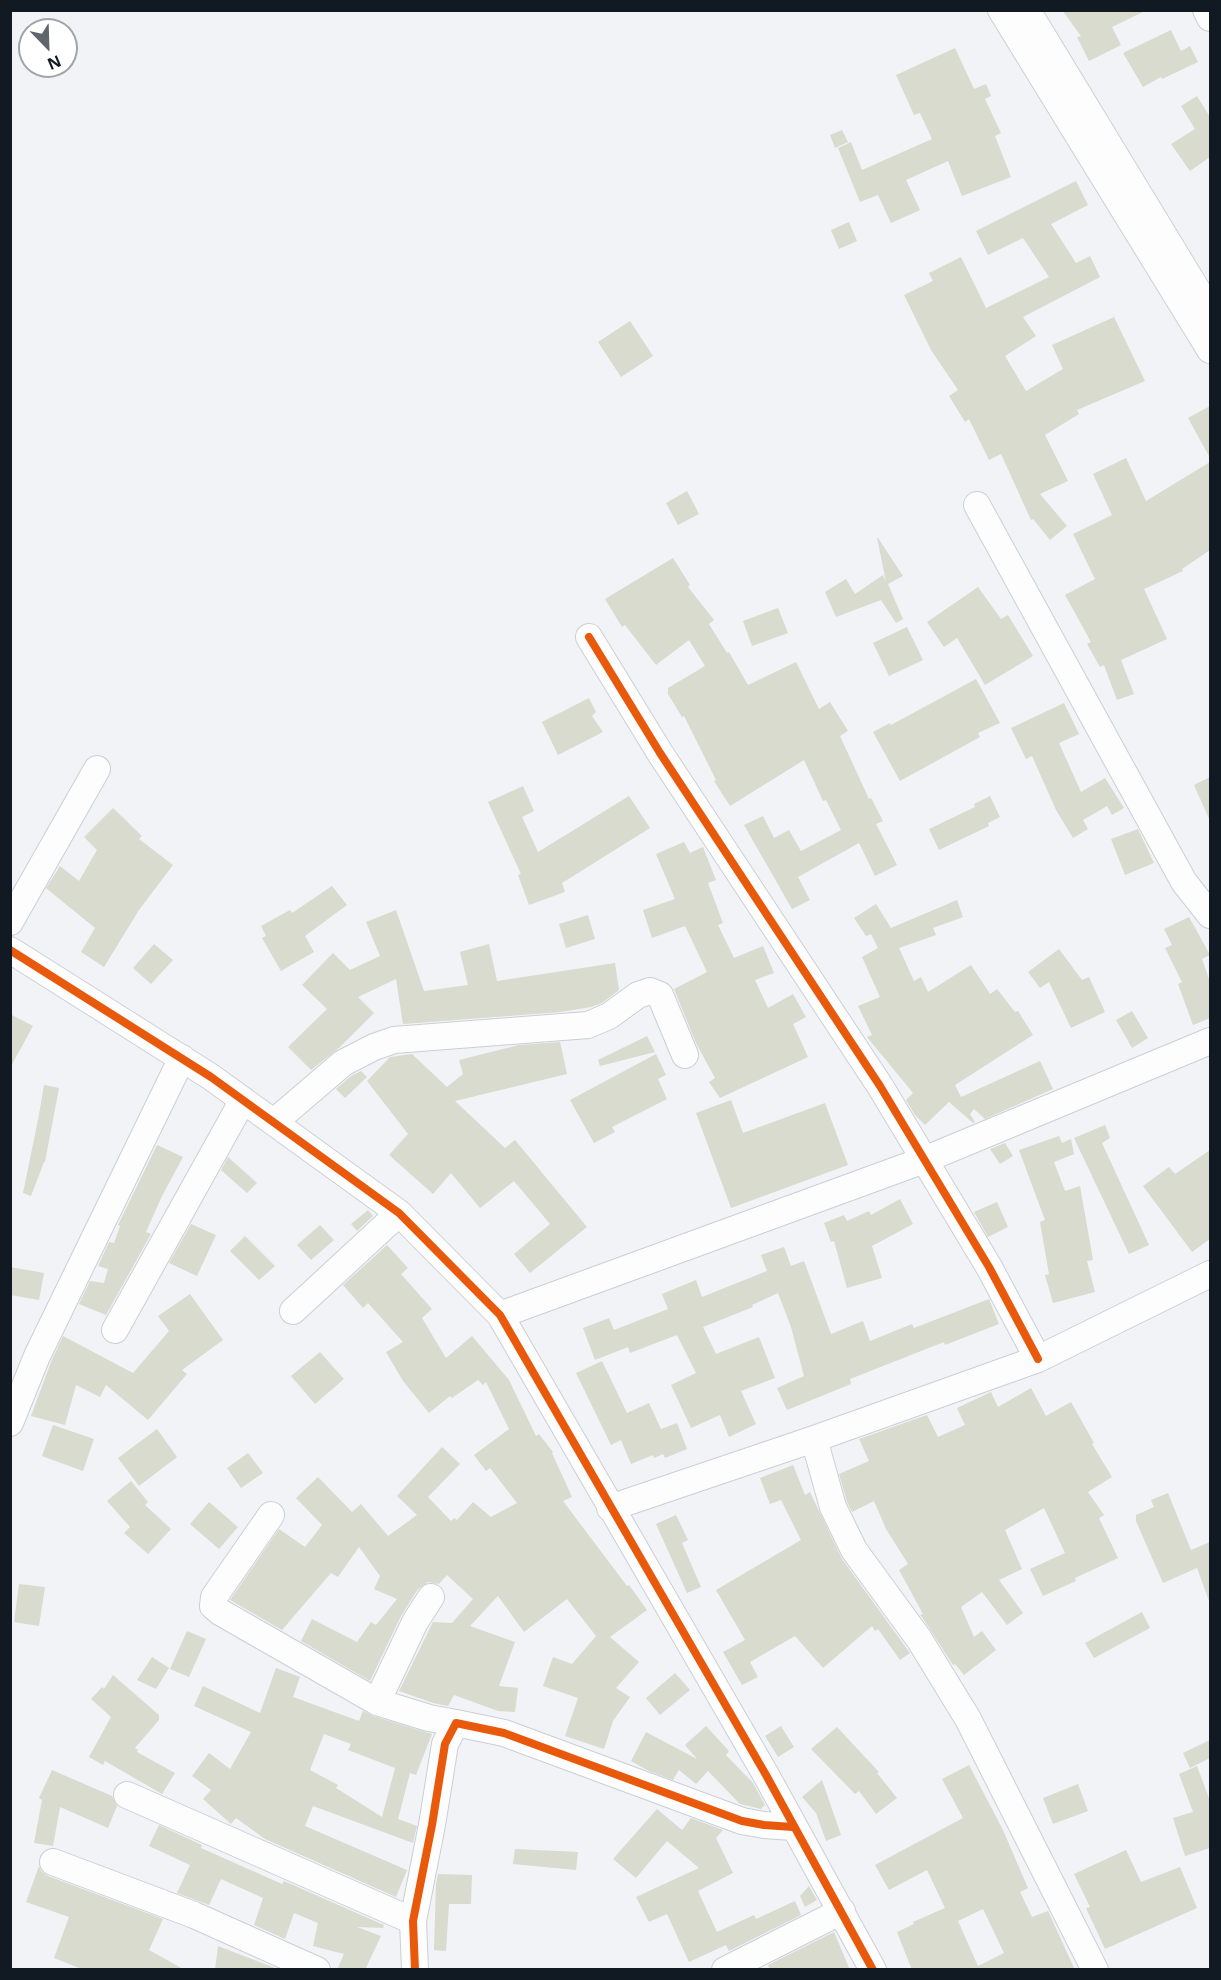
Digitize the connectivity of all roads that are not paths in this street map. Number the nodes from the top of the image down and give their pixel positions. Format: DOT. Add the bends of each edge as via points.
graph roads {
  1 [pos="1001,10"];
  2 [pos="1027,10"];
  3 [pos="1206,10"];
  4 [pos="1210,18"];
  5 [pos="1210,311"];
  6 [pos="1210,350"];
  7 [pos="977,505"];
  8 [pos="589,637"];
  9 [pos="97,769"];
  10 [pos="1210,915"];
  11 [pos="10,922"];
  12 [pos="10,950"];
  13 [pos="1210,1041"];
  14 [pos="685,1055"];
  15 [pos="182,1058"];
  16 [pos="243,1100"];
  17 [pos="274,1122"];
  18 [pos="924,1160"];
  19 [pos="399,1213"];
  20 [pos="1210,1274"];
  21 [pos="293,1311"];
  22 [pos="500,1315"];
  23 [pos="115,1330"];
  24 [pos="1038,1359"];
  25 [pos="10,1424"];
  26 [pos="814,1439"];
  27 [pos="610,1508"];
  28 [pos="271,1515"];
  29 [pos="431,1597"];
  30 [pos="377,1702"];
  31 [pos="456,1723"];
  32 [pos="127,1795"];
  33 [pos="793,1827"];
  34 [pos="53,1862"];
  35 [pos="842,1911"];
  36 [pos="413,1921"];
  37 [pos="317,1970"];
  38 [pos="415,1970"];
  39 [pos="725,1970"];
  40 [pos="873,1970"];
  41 [pos="1095,1970"];
  1 -- 6 [label="street"];
  2 -- 5 [label="street"];
  3 -- 4 [label="street"];
  7 -- 10 [label="street" via="1184,882"];
  8 -- 18 [label="street"];
  9 -- 11 [label="street"];
  12 -- 15 [label="street"];
  13 -- 18 [label="street"];
  14 -- 17 [label="street" via="660,995 650,991 588,1025 394,1040 343,1063"];
  15 -- 16 [label="street"];
  15 -- 25 [label="street" via="37,1356"];
  16 -- 17 [label="street"];
  16 -- 23 [label="street"];
  17 -- 19 [label="street"];
  18 -- 22 [label="street"];
  18 -- 24 [label="street" via="989,1267"];
  19 -- 21 [label="street"];
  19 -- 22 [label="street"];
  20 -- 24 [label="street"];
  22 -- 27 [label="street"];
  24 -- 26 [label="street"];
  26 -- 27 [label="street"];
  26 -- 41 [label="street" via="833,1507 854,1550 919,1639 968,1719"];
  27 -- 33 [label="street"];
  28 -- 30 [label="street" via="214,1597 213,1606"];
  29 -- 30 [label="street"];
  30 -- 31 [label="street"];
  31 -- 33 [label="street" via="504,1733 742,1821"];
  31 -- 36 [label="street" via="445,1744"];
  32 -- 36 [label="street"];
  33 -- 35 [label="street"];
  34 -- 37 [label="street" via="194,1915"];
  35 -- 39 [label="street"];
  35 -- 40 [label="street"];
  36 -- 38 [label="street"];
}
